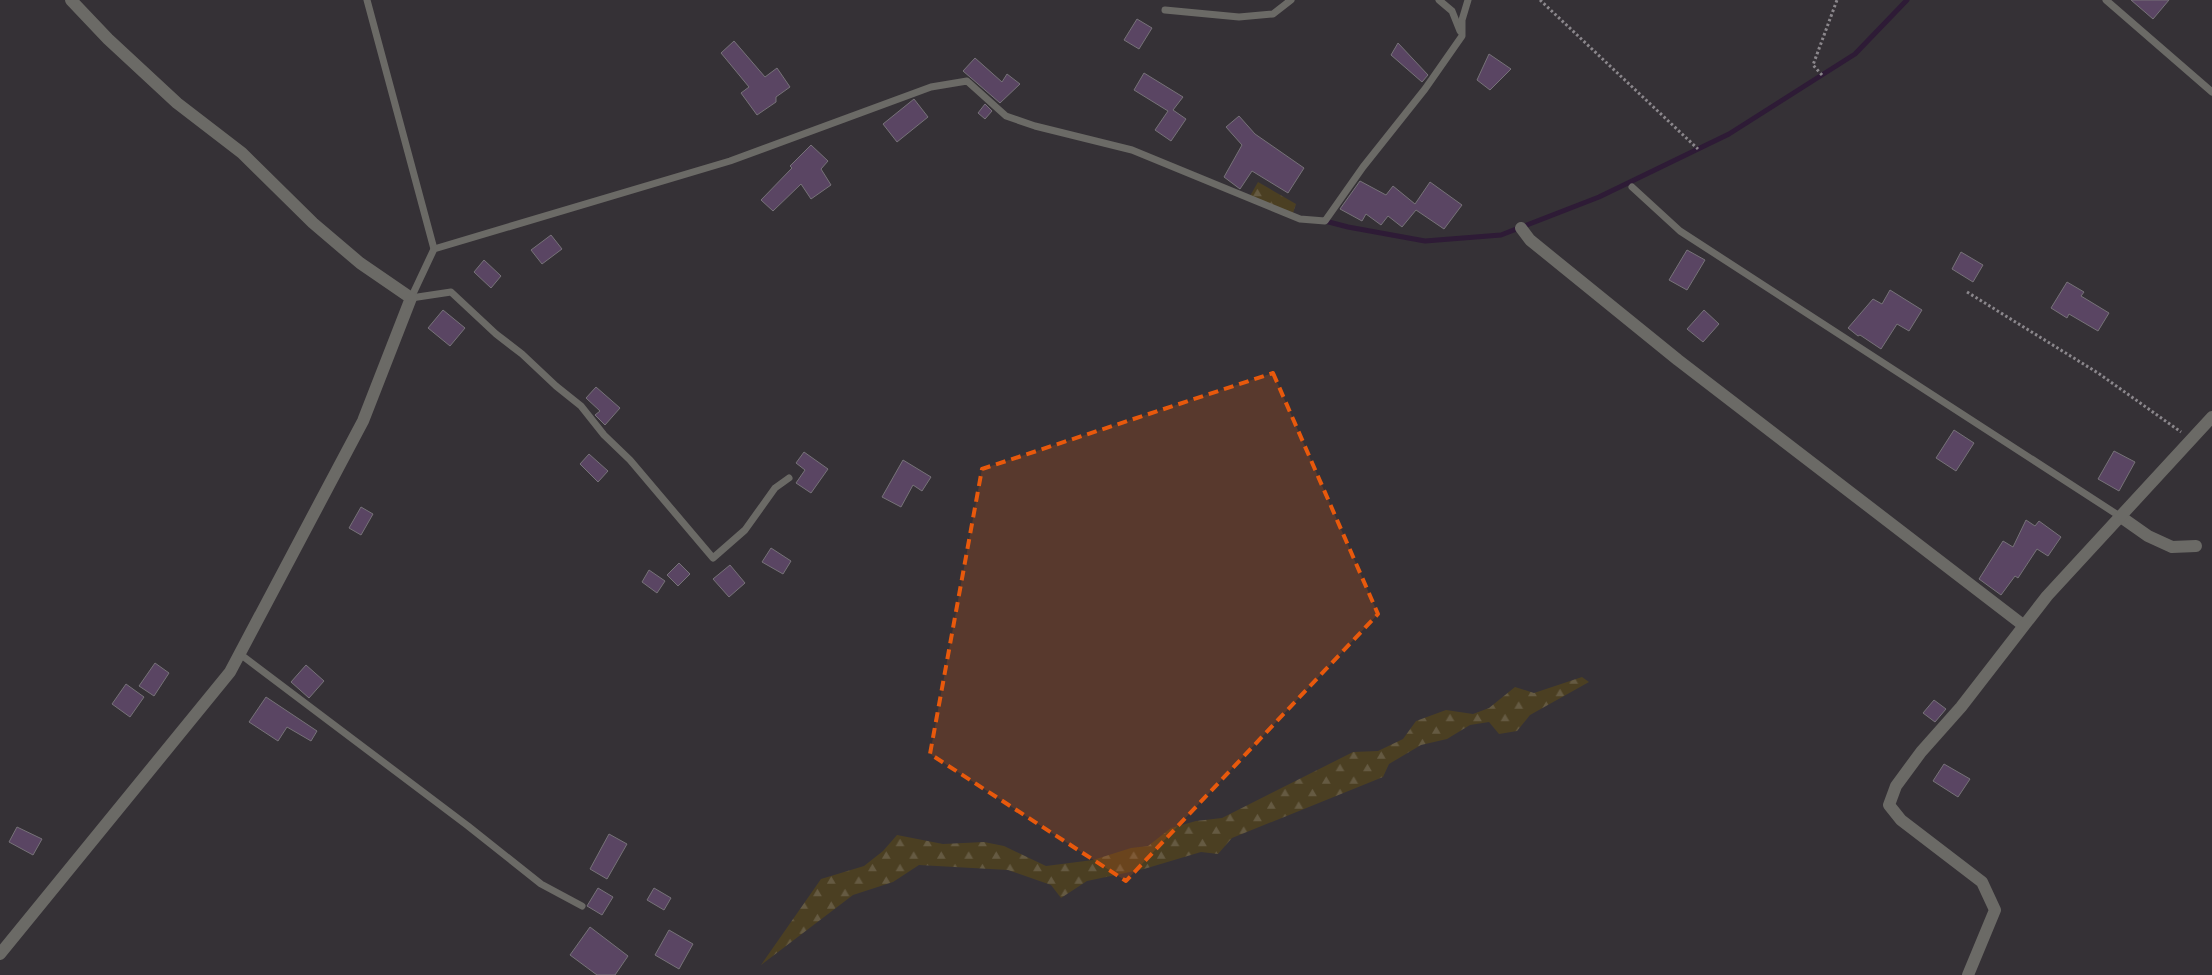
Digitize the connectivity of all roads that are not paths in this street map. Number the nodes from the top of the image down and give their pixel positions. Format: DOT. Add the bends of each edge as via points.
graph roads {
  1 [pos="71,0"];
  2 [pos="367,0"];
  3 [pos="1291,0"];
  4 [pos="1439,0"];
  5 [pos="1468,0"];
  6 [pos="2106,0"];
  7 [pos="1165,10"];
  8 [pos="1462,36"];
  9 [pos="2212,92"];
  10 [pos="1632,187"];
  11 [pos="1521,228"];
  12 [pos="434,248"];
  13 [pos="412,298"];
  14 [pos="2212,417"];
  15 [pos="789,478"];
  16 [pos="2121,517"];
  17 [pos="2196,546"];
  18 [pos="2023,625"];
  19 [pos="240,654"];
  20 [pos="582,906"];
  21 [pos="0,954"];
  22 [pos="1968,975"];
  1 -- 13 [label="street" via="177,104 242,153 360,263"];
  2 -- 12 [label="lane"];
  3 -- 7 [label="lane" via="1273,14 1239,17"];
  4 -- 8 [label="lane" via="1452,11"];
  5 -- 8 [label="lane" via="1462,20"];
  6 -- 9 [label="lane"];
  8 -- 12 [label="lane" via="1325,221 1300,219 1132,150 1006,116 967,81 931,87 730,161"];
  10 -- 16 [label="lane" via="1680,231"];
  11 -- 18 [label="street" via="1530,240 1678,360"];
  12 -- 13 [label="lane"];
  13 -- 15 [label="lane" via="451,292 581,406 713,558 745,530 775,488"];
  13 -- 19 [label="street" via="363,421"];
  14 -- 16 [label="street"];
  16 -- 17 [label="street" via="2148,536 2172,547"];
  16 -- 18 [label="street"];
  18 -- 22 [label="street" via="1906,772 1888,805 1901,820 1982,882 1995,910"];
  19 -- 20 [label="lane" via="541,884"];
  19 -- 21 [label="street" via="230,672"];
}
